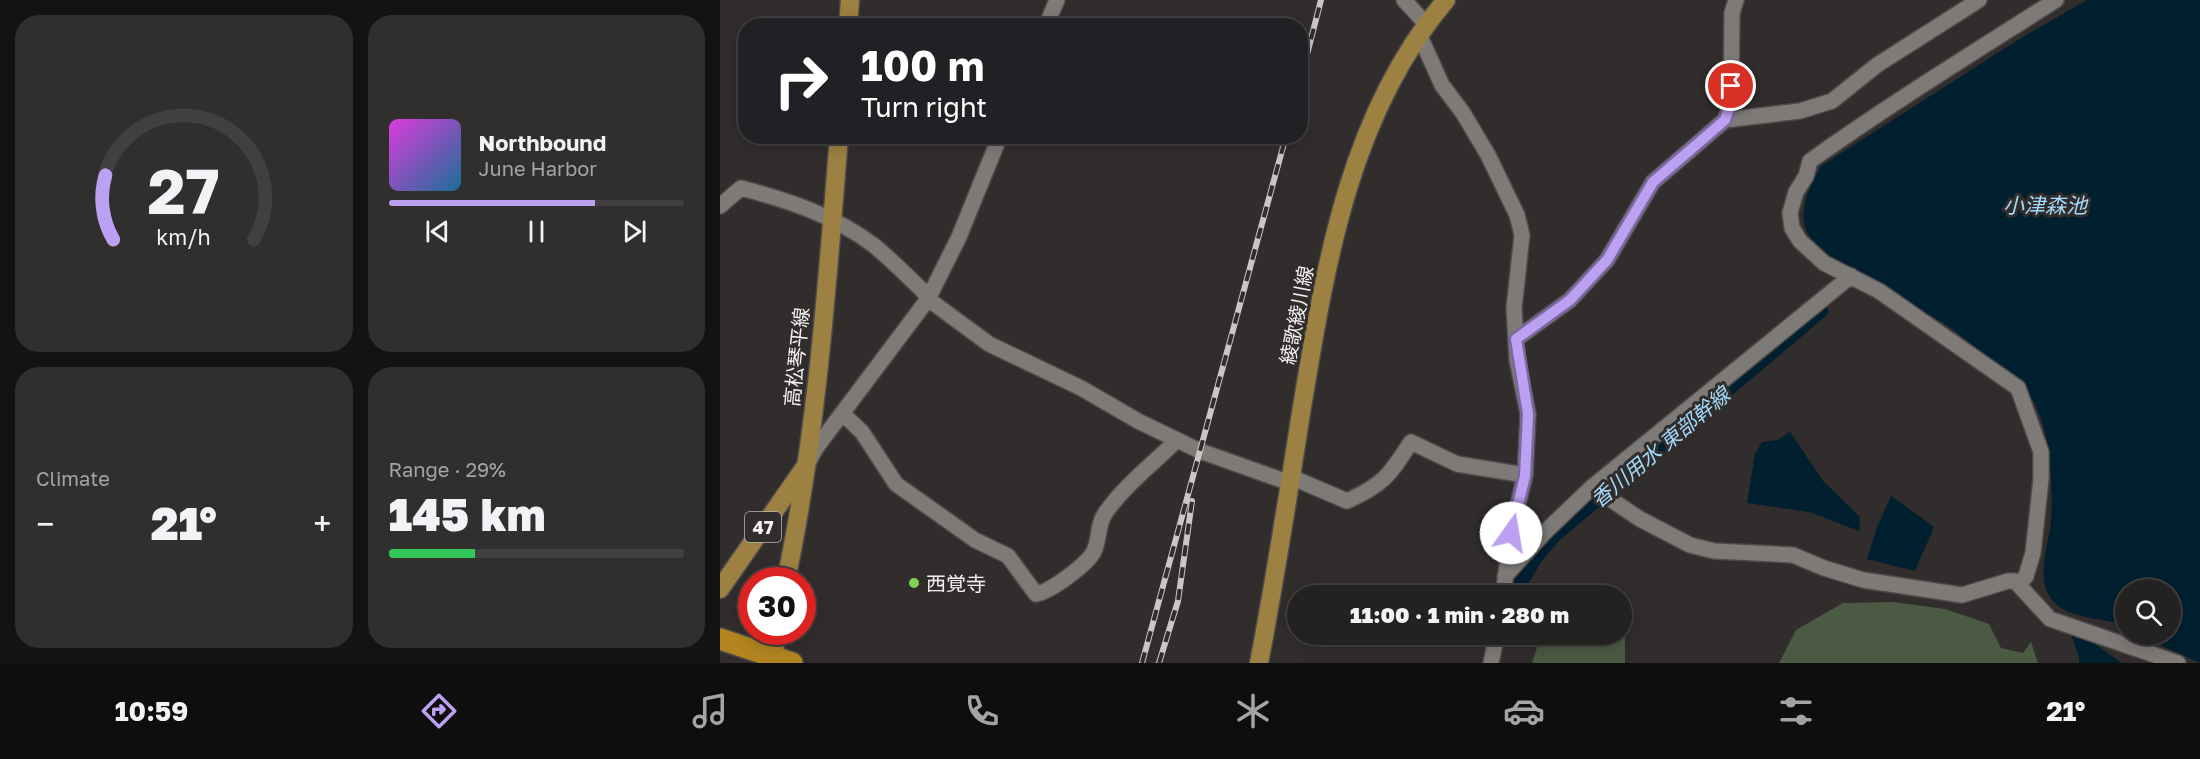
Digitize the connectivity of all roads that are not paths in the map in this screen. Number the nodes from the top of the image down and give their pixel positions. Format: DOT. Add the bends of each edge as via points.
graph roads {
  1 [pos="850,0"];
  2 [pos="1057,0"];
  3 [pos="1404,0"];
  4 [pos="1446,0"];
  5 [pos="1736,0"];
  6 [pos="1979,0"];
  7 [pos="2056,0"];
  8 [pos="849,18"];
  9 [pos="1049,18"];
  10 [pos="1423,29"];
  11 [pos="1725,120"];
  12 [pos="838,144"];
  13 [pos="997,144"];
  14 [pos="720,206"];
  15 [pos="832,220"];
  16 [pos="1851,276"];
  17 [pos="928,299"];
  18 [pos="1516,339"];
  19 [pos="843,414"];
  20 [pos="1177,440"];
  21 [pos="807,465"];
  22 [pos="1525,476"];
  23 [pos="1291,480"];
  24 [pos="1592,487"];
  25 [pos="788,567"];
  26 [pos="1505,576"];
  27 [pos="2019,584"];
  28 [pos="1504,585"];
  29 [pos="720,589"];
  30 [pos="720,639"];
  31 [pos="778,645"];
  32 [pos="1495,645"];
  33 [pos="780,660"];
  34 [pos="1259,663"];
  35 [pos="1491,663"];
  36 [pos="2178,663"];
  1 -- 8 [label="main road"];
  2 -- 9 [label="street"];
  3 -- 10 [label="street"];
  4 -- 10 [label="main road, 綾歌綾川線"];
  5 -- 11 [label="street" via="1732,13 1731,103"];
  6 -- 11 [label="street" via="1877,65 1832,101 1800,111"];
  7 -- 16 [label="street" via="1810,161 1790,213 1792,228 1824,263"];
  10 -- 18 [label="street" via="1442,85 1488,155 1517,215 1522,235 1514,308"];
  10 -- 23 [label="main road, 綾歌綾川線" via="1371,124 1351,173 1323,291"];
  11 -- 18 [label="street" via="1653,182 1607,260 1570,300"];
  12 -- 15 [label="main road, 高松琴平線"];
  13 -- 17 [label="street" via="959,237"];
  14 -- 15 [label="street" via="741,188 791,201"];
  15 -- 17 [label="street" via="873,245"];
  15 -- 21 [label="main road, 高松琴平線"];
  16 -- 24 [label="street"];
  16 -- 27 [label="street" via="1879,291 2018,388 2041,452 2033,553 2026,576"];
  17 -- 19 [label="street"];
  17 -- 20 [label="street" via="990,344"];
  18 -- 22 [label="street" via="1528,414"];
  19 -- 20 [label="street" via="862,432 896,484 975,540 1008,556 1036,594 1047,592 1088,559 1095,550 1105,513"];
  19 -- 21 [label="street"];
  20 -- 23 [label="street" via="1239,467"];
  21 -- 25 [label="main road, 高松琴平線"];
  21 -- 29 [label="main road, 47"];
  22 -- 23 [label="street" via="1457,464 1411,442 1376,488 1347,501"];
  22 -- 26 [label="street"];
  23 -- 34 [label="main road, 綾歌綾川線"];
  24 -- 26 [label="street"];
  24 -- 27 [label="street" via="1640,519 1690,544 1714,551 1793,555 1863,580 1962,595 2008,581"];
  26 -- 28 [label="street"];
  27 -- 36 [label="street" via="2050,619"];
  30 -- 33 [label="highway"];
  31 -- 33 [label="main road"];
  32 -- 35 [label="street"];
}
